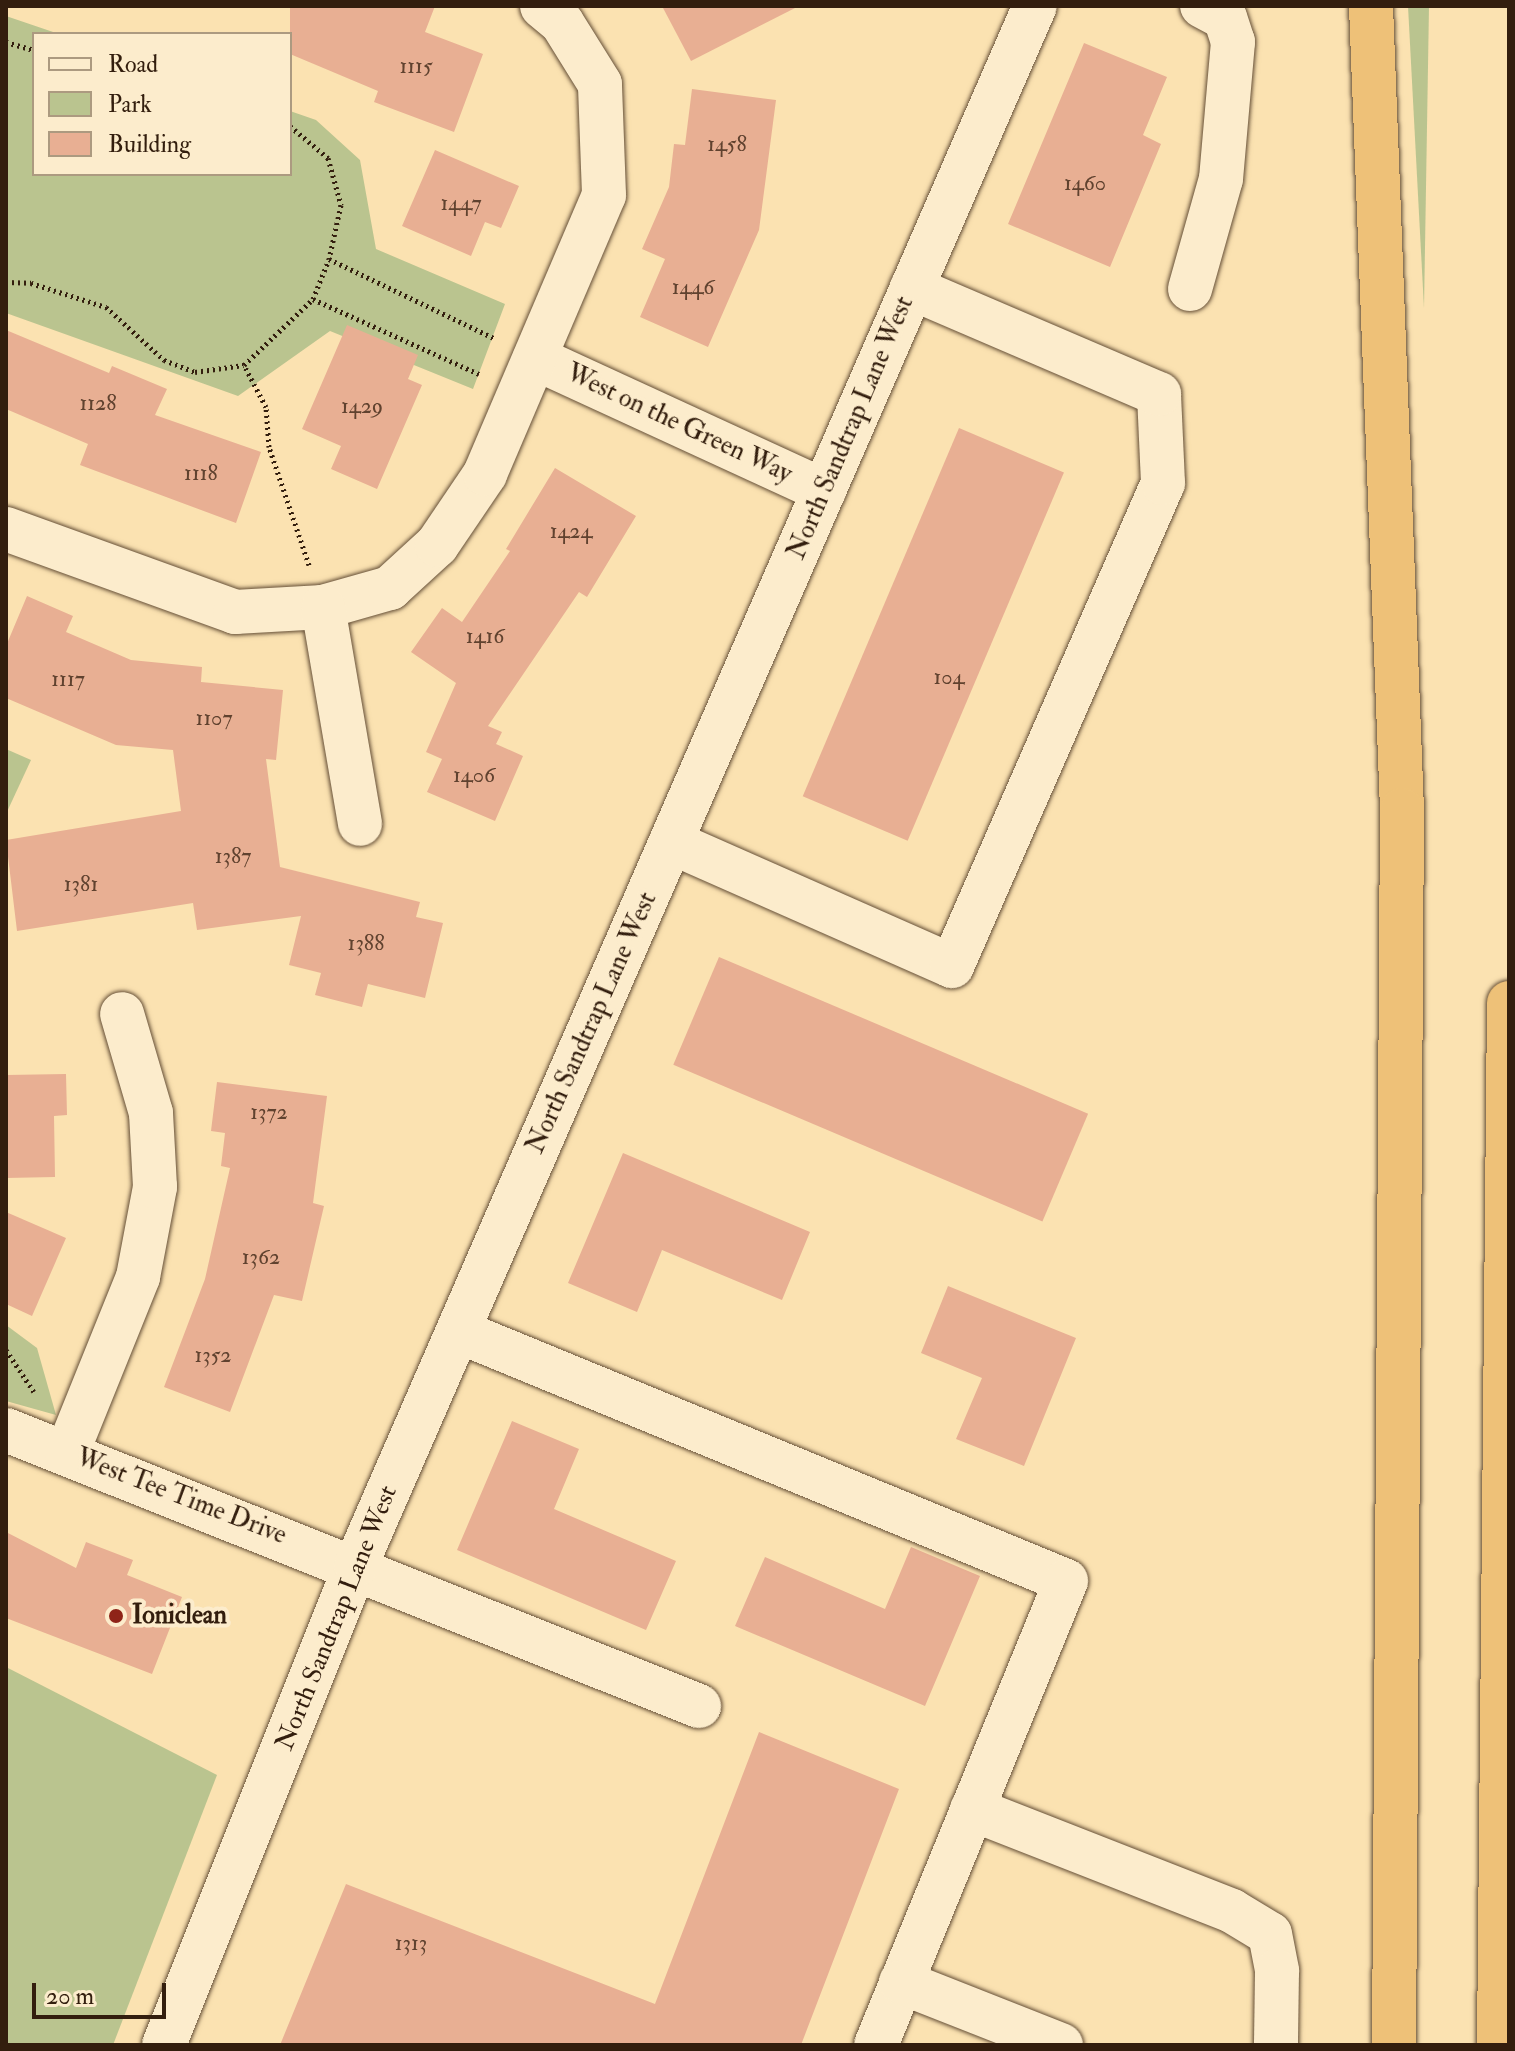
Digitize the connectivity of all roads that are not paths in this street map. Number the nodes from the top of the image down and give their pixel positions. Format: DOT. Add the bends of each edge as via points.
graph roads {
  1 [pos="542,6"];
  2 [pos="1035,6"];
  3 [pos="1202,6"];
  4 [pos="1371,6"];
  5 [pos="912,288"];
  6 [pos="1190,289"];
  7 [pos="528,375"];
  8 [pos="824,491"];
  9 [pos="23,537"];
  10 [pos="323,607"];
  11 [pos="360,824"];
  12 [pos="671,842"];
  13 [pos="1509,1003"];
  14 [pos="122,1014"];
  15 [pos="458,1331"];
  16 [pos="6,1430"];
  17 [pos="67,1453"];
  18 [pos="356,1565"];
  19 [pos="699,1706"];
  20 [pos="972,1809"];
  21 [pos="901,1982"];
  22 [pos="164,2045"];
  23 [pos="876,2045"];
  24 [pos="1061,2045"];
  25 [pos="1276,2045"];
  26 [pos="1394,2045"];
  27 [pos="1499,2045"];
  1 -- 7 [label="street" via="562,23 600,84 604,195"];
  2 -- 5 [label="street, North Sandtrap Lane West"];
  3 -- 6 [label="street" via="1225,18 1233,42 1221,179"];
  4 -- 26 [label="highway" via="1402,810"];
  5 -- 8 [label="street, North Sandtrap Lane West"];
  5 -- 12 [label="street" via="1159,394 1163,483 952,966"];
  7 -- 8 [label="street, West on the Green Way"];
  7 -- 10 [label="street" via="485,474 437,545 390,588"];
  8 -- 12 [label="street, North Sandtrap Lane West"];
  9 -- 10 [label="street" via="235,612"];
  10 -- 11 [label="street"];
  12 -- 15 [label="street, North Sandtrap Lane West"];
  13 -- 27 [label="highway"];
  14 -- 17 [label="street" via="151,1113 155,1187 138,1277"];
  15 -- 18 [label="street, North Sandtrap Lane West"];
  15 -- 20 [label="street" via="1066,1581"];
  16 -- 17 [label="street, West Tee Time Drive"];
  17 -- 18 [label="street, West Tee Time Drive"];
  18 -- 19 [label="street, West Tee Time Drive"];
  18 -- 22 [label="street, North Sandtrap Lane West"];
  20 -- 21 [label="street"];
  20 -- 25 [label="street" via="1232,1911 1270,1934 1277,1971"];
  21 -- 23 [label="street"];
  21 -- 24 [label="street"];
}
